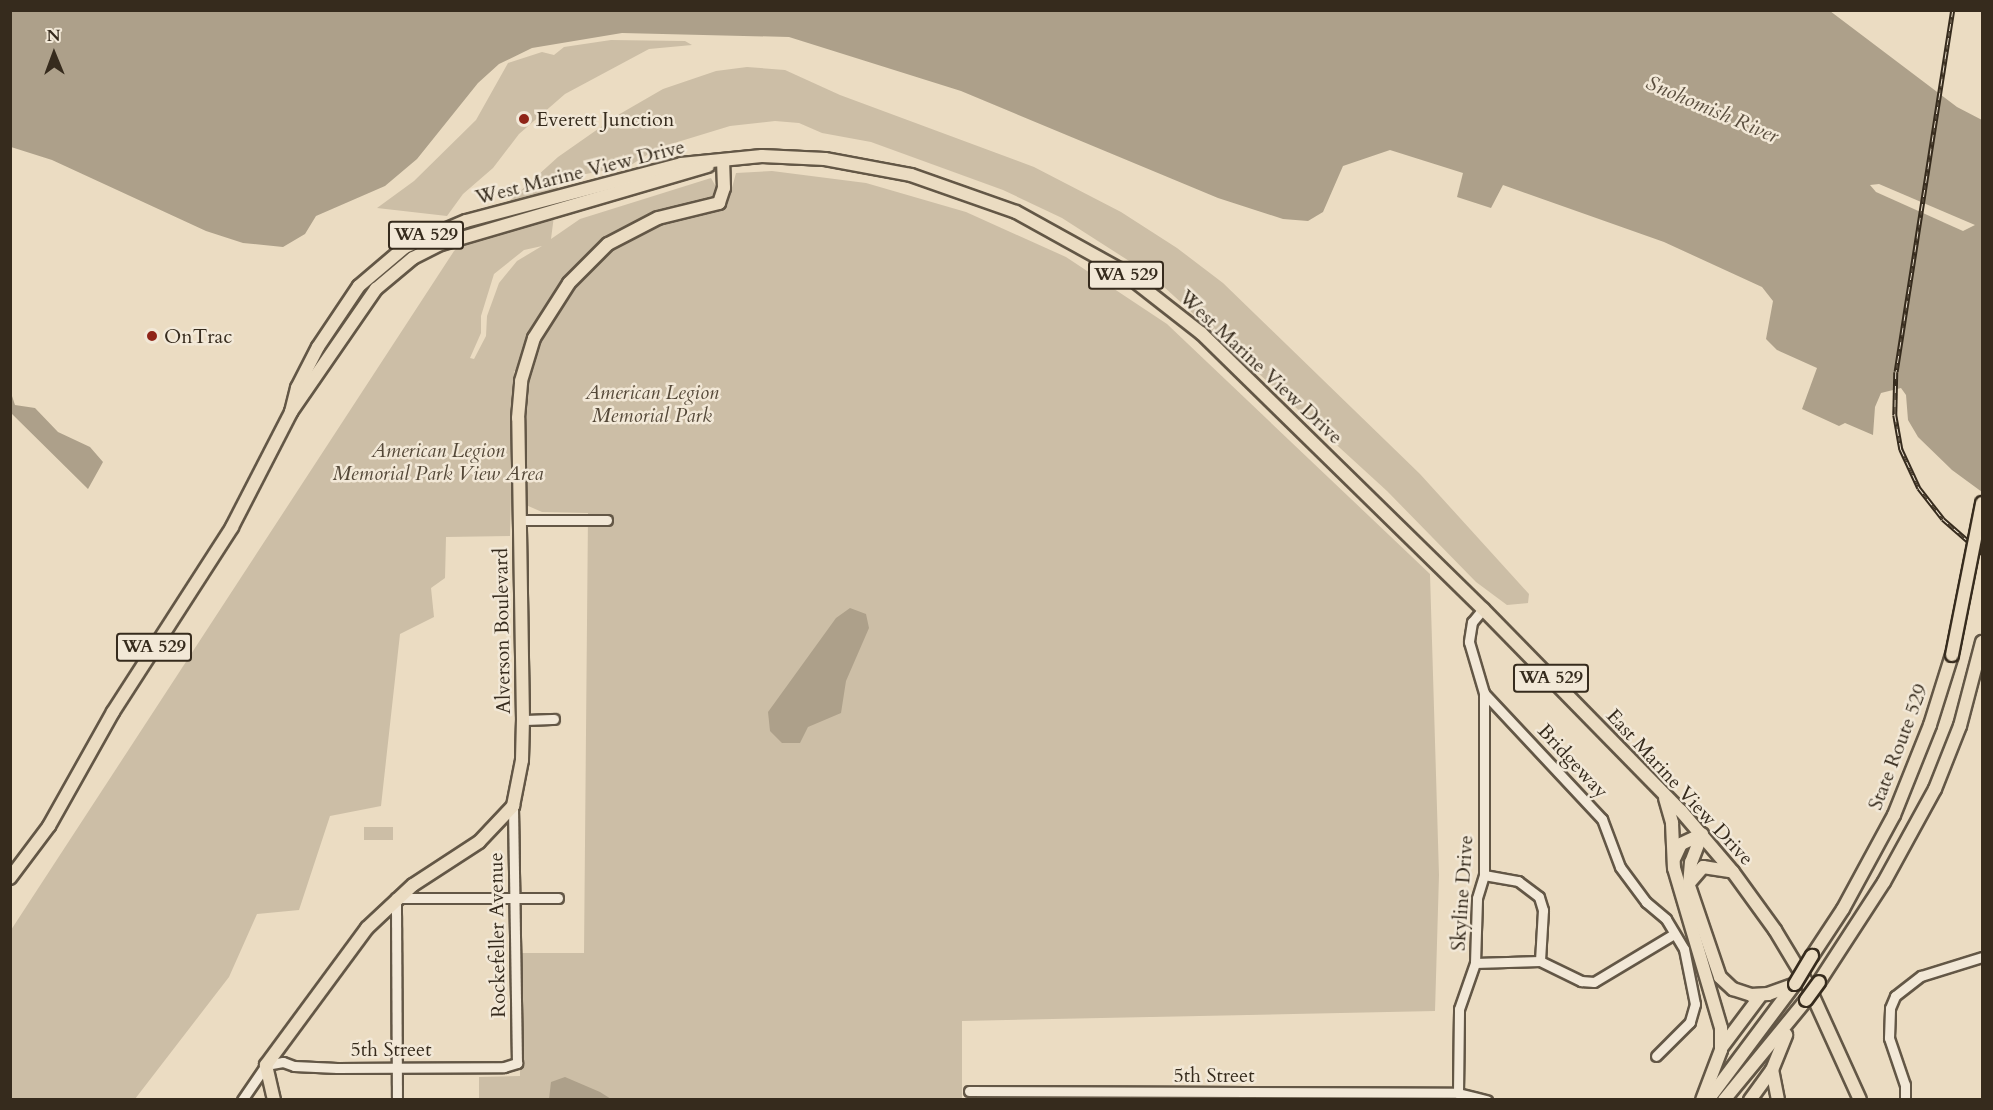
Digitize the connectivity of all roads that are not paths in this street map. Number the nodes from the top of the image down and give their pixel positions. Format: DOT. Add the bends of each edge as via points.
graph roads {
  1 [pos="723,159"];
  2 [pos="291,412"];
  3 [pos="1983,503"];
  4 [pos="521,520"];
  5 [pos="607,520"];
  6 [pos="1439,566"];
  7 [pos="1483,609"];
  8 [pos="1983,642"];
  9 [pos="1484,693"];
  10 [pos="554,719"];
  11 [pos="523,720"];
  12 [pos="1662,791"];
  13 [pos="513,806"];
  14 [pos="1702,834"];
  15 [pos="1674,868"];
  16 [pos="1733,872"];
  17 [pos="1484,875"];
  18 [pos="10,878"];
  19 [pos="1689,886"];
  20 [pos="396,898"];
  21 [pos="516,898"];
  22 [pos="558,898"];
  23 [pos="1674,934"];
  24 [pos="1983,957"];
  25 [pos="1540,961"];
  26 [pos="1475,963"];
  27 [pos="1795,984"];
  28 [pos="1761,995"];
  29 [pos="1806,1000"];
  30 [pos="1720,1050"];
  31 [pos="1656,1056"];
  32 [pos="517,1063"];
  33 [pos="266,1065"];
  34 [pos="397,1067"];
  35 [pos="1772,1070"];
  36 [pos="1851,1076"];
  37 [pos="969,1091"];
  38 [pos="1458,1093"];
  39 [pos="1036,1096"];
  40 [pos="1210,1096"];
  41 [pos="1385,1096"];
  42 [pos="242,1100"];
  43 [pos="274,1100"];
  44 [pos="397,1100"];
  45 [pos="1487,1100"];
  46 [pos="1702,1100"];
  47 [pos="1708,1100"];
  48 [pos="1724,1100"];
  49 [pos="1750,1100"];
  50 [pos="1778,1100"];
  51 [pos="1852,1100"];
  52 [pos="1860,1100"];
  53 [pos="1905,1100"];
  1 -- 2 [label="main road, West Marine View Drive / WA 529" via="580,206 483,231 413,258 369,297"];
  1 -- 2 [label="main road, West Marine View Drive / WA 529" via="681,164 445,227 405,247 359,286 318,347 297,388"];
  1 -- 4 [label="main road, Alverson Boulevard" via="724,188 719,203 658,218 608,244 577,273 544,318 526,359 519,398"];
  1 -- 6 [label="main road, West Marine View Drive / WA 529" via="795,156 911,175 1016,212 1064,236 1119,270 1201,333"];
  2 -- 18 [label="main road, West Marine View Drive / WA 529" via="232,527 113,712 49,826"];
  3 -- 27 [label="main road, State Route 529, bridge" via="1953,655 1930,725 1894,815 1843,909"];
  4 -- 5 [label="street"];
  4 -- 11 [label="main road, Alverson Boulevard"];
  6 -- 7 [label="main road, East Marine View Drive / WA 529"];
  7 -- 9 [label="street, Bridgeway" via="1472,622 1469,642"];
  7 -- 12 [label="main road, East Marine View Drive / WA 529"];
  8 -- 29 [label="main road, bridge" via="1949,757 1884,882"];
  9 -- 17 [label="street, Skyline Drive"];
  9 -- 23 [label="street, Bridgeway" via="1602,819 1620,867 1646,902 1666,919"];
  10 -- 11 [label="street"];
  11 -- 13 [label="main road, Alverson Boulevard" via="522,760"];
  12 -- 14 [label="main road, East Marine View Drive / WA 529"];
  12 -- 15 [label="main road" via="1672,823"];
  13 -- 20 [label="main road" via="479,842"];
  13 -- 21 [label="street, Rockefeller Avenue"];
  14 -- 15 [label="main road" via="1678,847"];
  14 -- 16 [label="main road, East Marine View Drive / WA 529"];
  14 -- 19 [label="main road" via="1690,862"];
  15 -- 30 [label="main road" via="1718,1012"];
  16 -- 19 [label="main road" via="1703,867 1693,874"];
  16 -- 36 [label="main road, East Marine View Drive / WA 529" via="1807,983"];
  17 -- 25 [label="street" via="1527,885 1539,897 1543,910"];
  17 -- 26 [label="street, Skyline Drive" via="1477,898"];
  19 -- 28 [label="main road" via="1720,977 1738,992"];
  20 -- 21 [label="street"];
  20 -- 33 [label="main road" via="367,928"];
  20 -- 34 [label="street"];
  21 -- 22 [label="street"];
  21 -- 32 [label="street, Rockefeller Avenue"];
  23 -- 25 [label="street" via="1594,982 1581,981"];
  23 -- 31 [label="street, Bridgeway" via="1684,949 1695,1004 1690,1022"];
  24 -- 53 [label="street" via="1912,980 1895,996 1890,1008 1889,1038 1905,1085"];
  25 -- 26 [label="street"];
  26 -- 38 [label="street, Skyline Drive" via="1459,1009"];
  27 -- 28 [label="main road"];
  27 -- 47 [label="main road, State Route 529"];
  28 -- 30 [label="main road"];
  29 -- 35 [label="main road" via="1779,1045"];
  29 -- 48 [label="main road"];
  30 -- 46 [label="main road"];
  32 -- 34 [label="street, 5th Street" via="504,1067"];
  33 -- 34 [label="street, 5th Street" via="283,1062 294,1066"];
  33 -- 42 [label="street"];
  33 -- 43 [label="main road"];
  34 -- 44 [label="street"];
  35 -- 49 [label="main road"];
  35 -- 50 [label="main road"];
  36 -- 51 [label="main road, WA 529"];
  36 -- 52 [label="main road, East Marine View Drive / WA 529"];
  37 -- 39 [label="street, 5th Street"];
  38 -- 41 [label="street, 5th Street"];
  38 -- 45 [label="street, 5th Street"];
  39 -- 40 [label="street, 5th Street"];
  40 -- 41 [label="street, 5th Street"];
}
